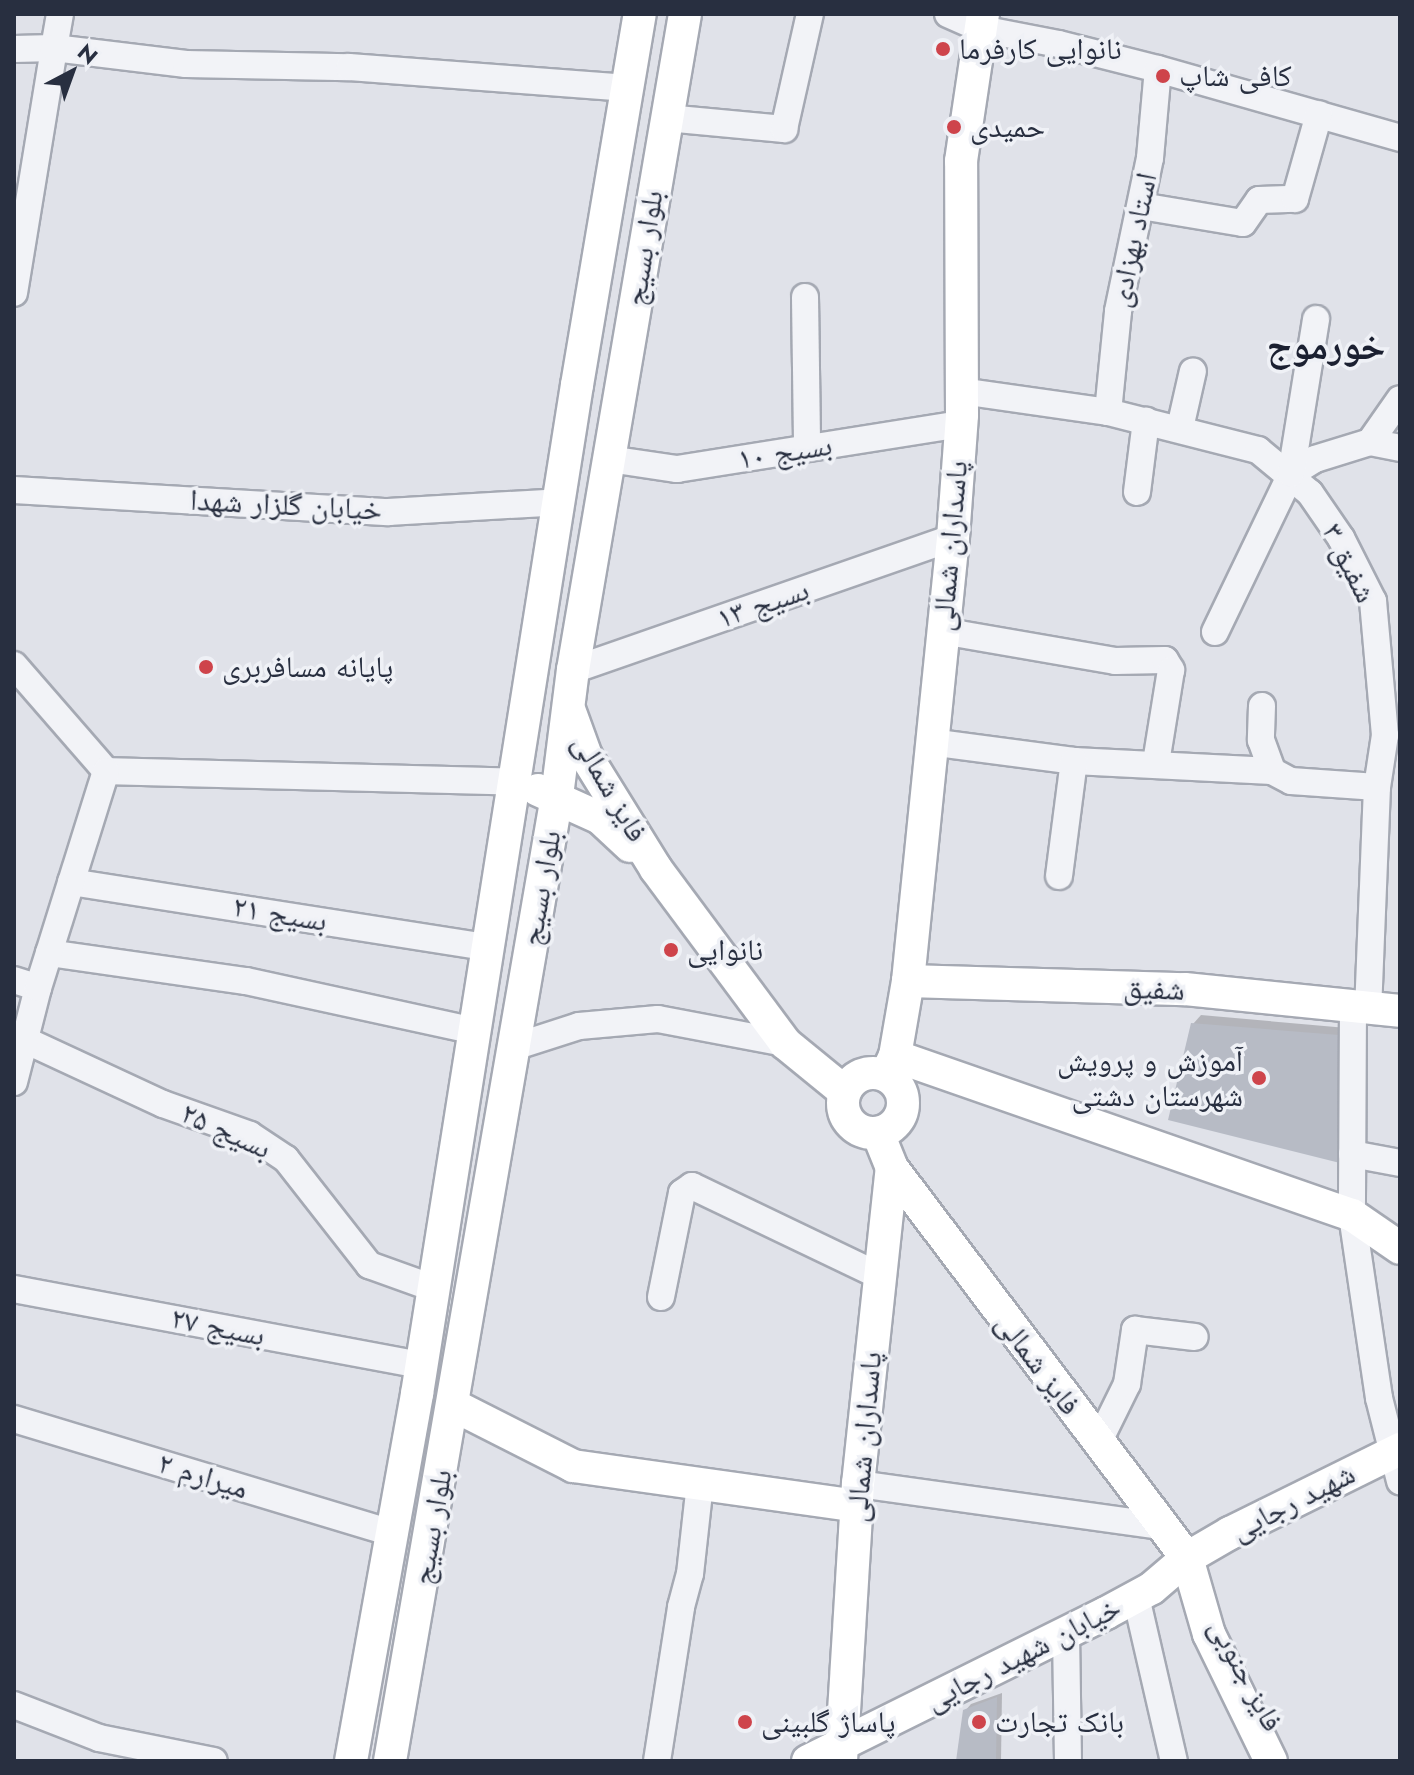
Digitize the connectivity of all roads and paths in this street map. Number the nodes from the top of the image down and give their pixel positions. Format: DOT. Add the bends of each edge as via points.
graph roads {
  1 [pos="60,14"];
  2 [pos="640,14"];
  3 [pos="685,14"];
  4 [pos="810,14"];
  5 [pos="967,19"];
  6 [pos="54,48"];
  7 [pos="14,49"];
  8 [pos="1158,69"];
  9 [pos="628,88"];
  10 [pos="1319,114"];
  11 [pos="666,118"];
  12 [pos="1400,138"];
  13 [pos="1141,206"];
  14 [pos="14,293"];
  15 [pos="805,297"];
  16 [pos="1316,319"];
  17 [pos="1193,371"];
  18 [pos="961,391"];
  19 [pos="1400,399"];
  20 [pos="1108,412"];
  21 [pos="1146,421"];
  22 [pos="961,424"];
  23 [pos="1180,428"];
  24 [pos="1370,442"];
  25 [pos="807,448"];
  26 [pos="1400,448"];
  27 [pos="609,459"];
  28 [pos="1291,474"];
  29 [pos="14,490"];
  30 [pos="1137,492"];
  31 [pos="559,502"];
  32 [pos="953,538"];
  33 [pos="942,631"];
  34 [pos="1215,632"];
  35 [pos="1388,645"];
  36 [pos="14,665"];
  37 [pos="573,670"];
  38 [pos="568,705"];
  39 [pos="1262,706"];
  40 [pos="930,742"];
  41 [pos="1074,761"];
  42 [pos="1156,763"];
  43 [pos="106,771"];
  44 [pos="1272,771"];
  45 [pos="1386,777"];
  46 [pos="515,782"];
  47 [pos="557,796"];
  48 [pos="656,869"];
  49 [pos="1059,876"];
  50 [pos="71,882"];
  51 [pos="488,947"];
  52 [pos="49,953"];
  53 [pos="908,981"];
  54 [pos="26,984"];
  55 [pos="1360,1007"];
  56 [pos="1400,1011"];
  57 [pos="475,1031"];
  58 [pos="25,1040"];
  59 [pos="785,1043"];
  60 [pos="514,1047"];
  61 [pos="891,1066"];
  62 [pos="14,1082"];
  63 [pos="845,1092"];
  64 [pos="461,1113"];
  65 [pos="501,1121"];
  66 [pos="878,1133"];
  67 [pos="1352,1154"];
  68 [pos="1400,1163"];
  69 [pos="892,1168"];
  70 [pos="1352,1215"];
  71 [pos="1400,1248"];
  72 [pos="880,1276"];
  73 [pos="433,1288"];
  74 [pos="14,1289"];
  75 [pos="661,1297"];
  76 [pos="1195,1337"];
  77 [pos="421,1365"];
  78 [pos="453,1405"];
  79 [pos="14,1419"];
  80 [pos="1098,1443"];
  81 [pos="1397,1461"];
  82 [pos="700,1484"];
  83 [pos="857,1495"];
  84 [pos="1161,1526"];
  85 [pos="392,1533"];
  86 [pos="1187,1558"];
  87 [pos="1199,1590"];
  88 [pos="1136,1597"];
  89 [pos="1066,1633"];
  90 [pos="14,1705"];
  91 [pos="95,1750"];
  92 [pos="842,1752"];
  93 [pos="214,1761"];
  94 [pos="351,1761"];
  95 [pos="390,1761"];
  96 [pos="657,1761"];
  97 [pos="808,1761"];
  98 [pos="1068,1761"];
  99 [pos="1174,1761"];
  100 [pos="1271,1761"];
  101 [pos="1291,1761"];
  1 -- 6 [label="street"];
  2 -- 9 [label="main road, بلوار بسیج"];
  3 -- 11 [label="main road, بلوار بسیج"];
  4 -- 11 [label="street" via="784,129"];
  5 -- 8 [label="street"];
  5 -- 18 [label="main road, پاسداران شمالی"];
  6 -- 7 [label="street"];
  6 -- 9 [label="street" via="186,64 349,67"];
  6 -- 14 [label="street"];
  8 -- 10 [label="street"];
  8 -- 13 [label="street, استاد بهزادی"];
  9 -- 31 [label="main road, بلوار بسیج"];
  10 -- 12 [label="street"];
  10 -- 13 [label="street" via="1295,199 1259,200 1243,223"];
  11 -- 27 [label="main road, بلوار بسیج"];
  13 -- 20 [label="street, استاد بهزادی" via="1118,311"];
  15 -- 25 [label="street"];
  16 -- 28 [label="street"];
  17 -- 23 [label="street"];
  18 -- 20 [label="street, شفیق ۳"];
  18 -- 22 [label="main road, پاسداران شمالی"];
  19 -- 24 [label="street"];
  20 -- 21 [label="street, شفیق ۳"];
  21 -- 23 [label="street, شفیق ۳"];
  21 -- 30 [label="street"];
  22 -- 25 [label="street, بسیج ۱۰"];
  22 -- 32 [label="main road, پاسداران شمالی"];
  23 -- 28 [label="street, شفیق ۳" via="1258,450"];
  24 -- 26 [label="street"];
  24 -- 28 [label="street" via="1315,459"];
  25 -- 27 [label="street, بسیج ۱۰" via="677,469"];
  27 -- 37 [label="main road, بلوار بسیج"];
  28 -- 34 [label="street"];
  28 -- 35 [label="street, شفیق ۳" via="1341,538"];
  29 -- 31 [label="street, خیابان گلزار شهدا" via="388,512"];
  31 -- 46 [label="main road, بلوار بسیج"];
  32 -- 33 [label="main road, پاسداران شمالی"];
  32 -- 37 [label="street, بسیج ۱۳"];
  33 -- 40 [label="main road, پاسداران شمالی"];
  33 -- 42 [label="street" via="1115,661 1165,660 1171,670"];
  35 -- 45 [label="street, شفیق ۳"];
  36 -- 43 [label="street"];
  37 -- 38 [label="main road, بلوار بسیج"];
  38 -- 47 [label="main road, بلوار بسیج"];
  38 -- 48 [label="main road, فایز شمالی" via="586,756"];
  39 -- 44 [label="street" via="1261,740"];
  40 -- 41 [label="street"];
  40 -- 53 [label="main road, پاسداران شمالی"];
  41 -- 42 [label="street"];
  41 -- 49 [label="street"];
  42 -- 44 [label="street"];
  43 -- 46 [label="street"];
  43 -- 50 [label="street"];
  44 -- 45 [label="street" via="1291,781"];
  45 -- 55 [label="street, شفیق ۳"];
  46 -- 47 [label="main road, فایز شمالی"];
  46 -- 51 [label="main road, بلوار بسیج"];
  47 -- 48 [label="main road, فایز شمالی" via="600,818"];
  47 -- 60 [label="main road, بلوار بسیج"];
  48 -- 59 [label="main road, فایز شمالی"];
  50 -- 51 [label="street, بسیج ۲۱"];
  50 -- 52 [label="street"];
  51 -- 57 [label="main road, بلوار بسیج"];
  52 -- 54 [label="street"];
  52 -- 57 [label="street" via="246,981"];
  53 -- 55 [label="main road, شفیق" via="1185,989"];
  53 -- 61 [label="main road, پاسداران شمالی"];
  54 -- 58 [label="street"];
  55 -- 56 [label="main road, شفیق"];
  55 -- 67 [label="street, شفیق ۳"];
  57 -- 64 [label="main road, بلوار بسیج"];
  58 -- 62 [label="street"];
  58 -- 73 [label="street, بسیج ۲۵" via="163,1104 250,1135 286,1159 369,1265"];
  59 -- 60 [label="street" via="658,1019 579,1026"];
  59 -- 63 [label="main road, فایز شمالی"];
  60 -- 65 [label="main road, بلوار بسیج"];
  61 -- 63 [label="main road" via="862,1074"];
  61 -- 66 [label="main road" via="903,1107 899,1119"];
  61 -- 70 [label="main road"];
  63 -- 66 [label="main road" via="843,1105 854,1126"];
  64 -- 65 [label="main road"];
  64 -- 73 [label="main road, بلوار بسیج"];
  65 -- 78 [label="main road, بلوار بسیج"];
  66 -- 69 [label="main road, پاسداران شمالی"];
  67 -- 68 [label="street"];
  67 -- 70 [label="street, شفیق ۳"];
  69 -- 72 [label="main road, پاسداران شمالی"];
  69 -- 80 [label="main road, فایز شمالی"];
  70 -- 71 [label="main road"];
  70 -- 81 [label="street, شفیق ۳" via="1379,1398"];
  72 -- 75 [label="street" via="692,1186 682,1193"];
  72 -- 83 [label="main road, پاسداران شمالی"];
  73 -- 77 [label="main road, بلوار بسیج"];
  74 -- 77 [label="street, بسیج ۲۷"];
  76 -- 80 [label="street" via="1135,1330 1127,1384"];
  77 -- 85 [label="main road, بلوار بسیج"];
  78 -- 82 [label="main road" via="573,1466"];
  78 -- 95 [label="main road, بلوار بسیج"];
  79 -- 85 [label="street, میرارم ۲"];
  80 -- 84 [label="main road, فایز شمالی"];
  81 -- 86 [label="main road, شهید رجایی" via="1230,1533"];
  82 -- 83 [label="main road"];
  82 -- 96 [label="street"];
  83 -- 84 [label="street"];
  83 -- 92 [label="main road, پاسداران شمالی"];
  84 -- 86 [label="main road, فایز شمالی"];
  85 -- 94 [label="main road, بلوار بسیج"];
  86 -- 87 [label="main road, فایز جنوبی"];
  86 -- 88 [label="main road, خیابان شهید رجایی"];
  87 -- 100 [label="main road, فایز جنوبی" via="1209,1634"];
  87 -- 101 [label="main road, فایز جنوبی" via="1229,1636"];
  88 -- 89 [label="main road, خیابان شهید رجایی"];
  88 -- 99 [label="street"];
  89 -- 92 [label="main road, خیابان شهید رجایی"];
  89 -- 98 [label="street"];
  90 -- 91 [label="street"];
  91 -- 93 [label="street"];
  92 -- 97 [label="main road, خیابان شهید رجایی"];
}
